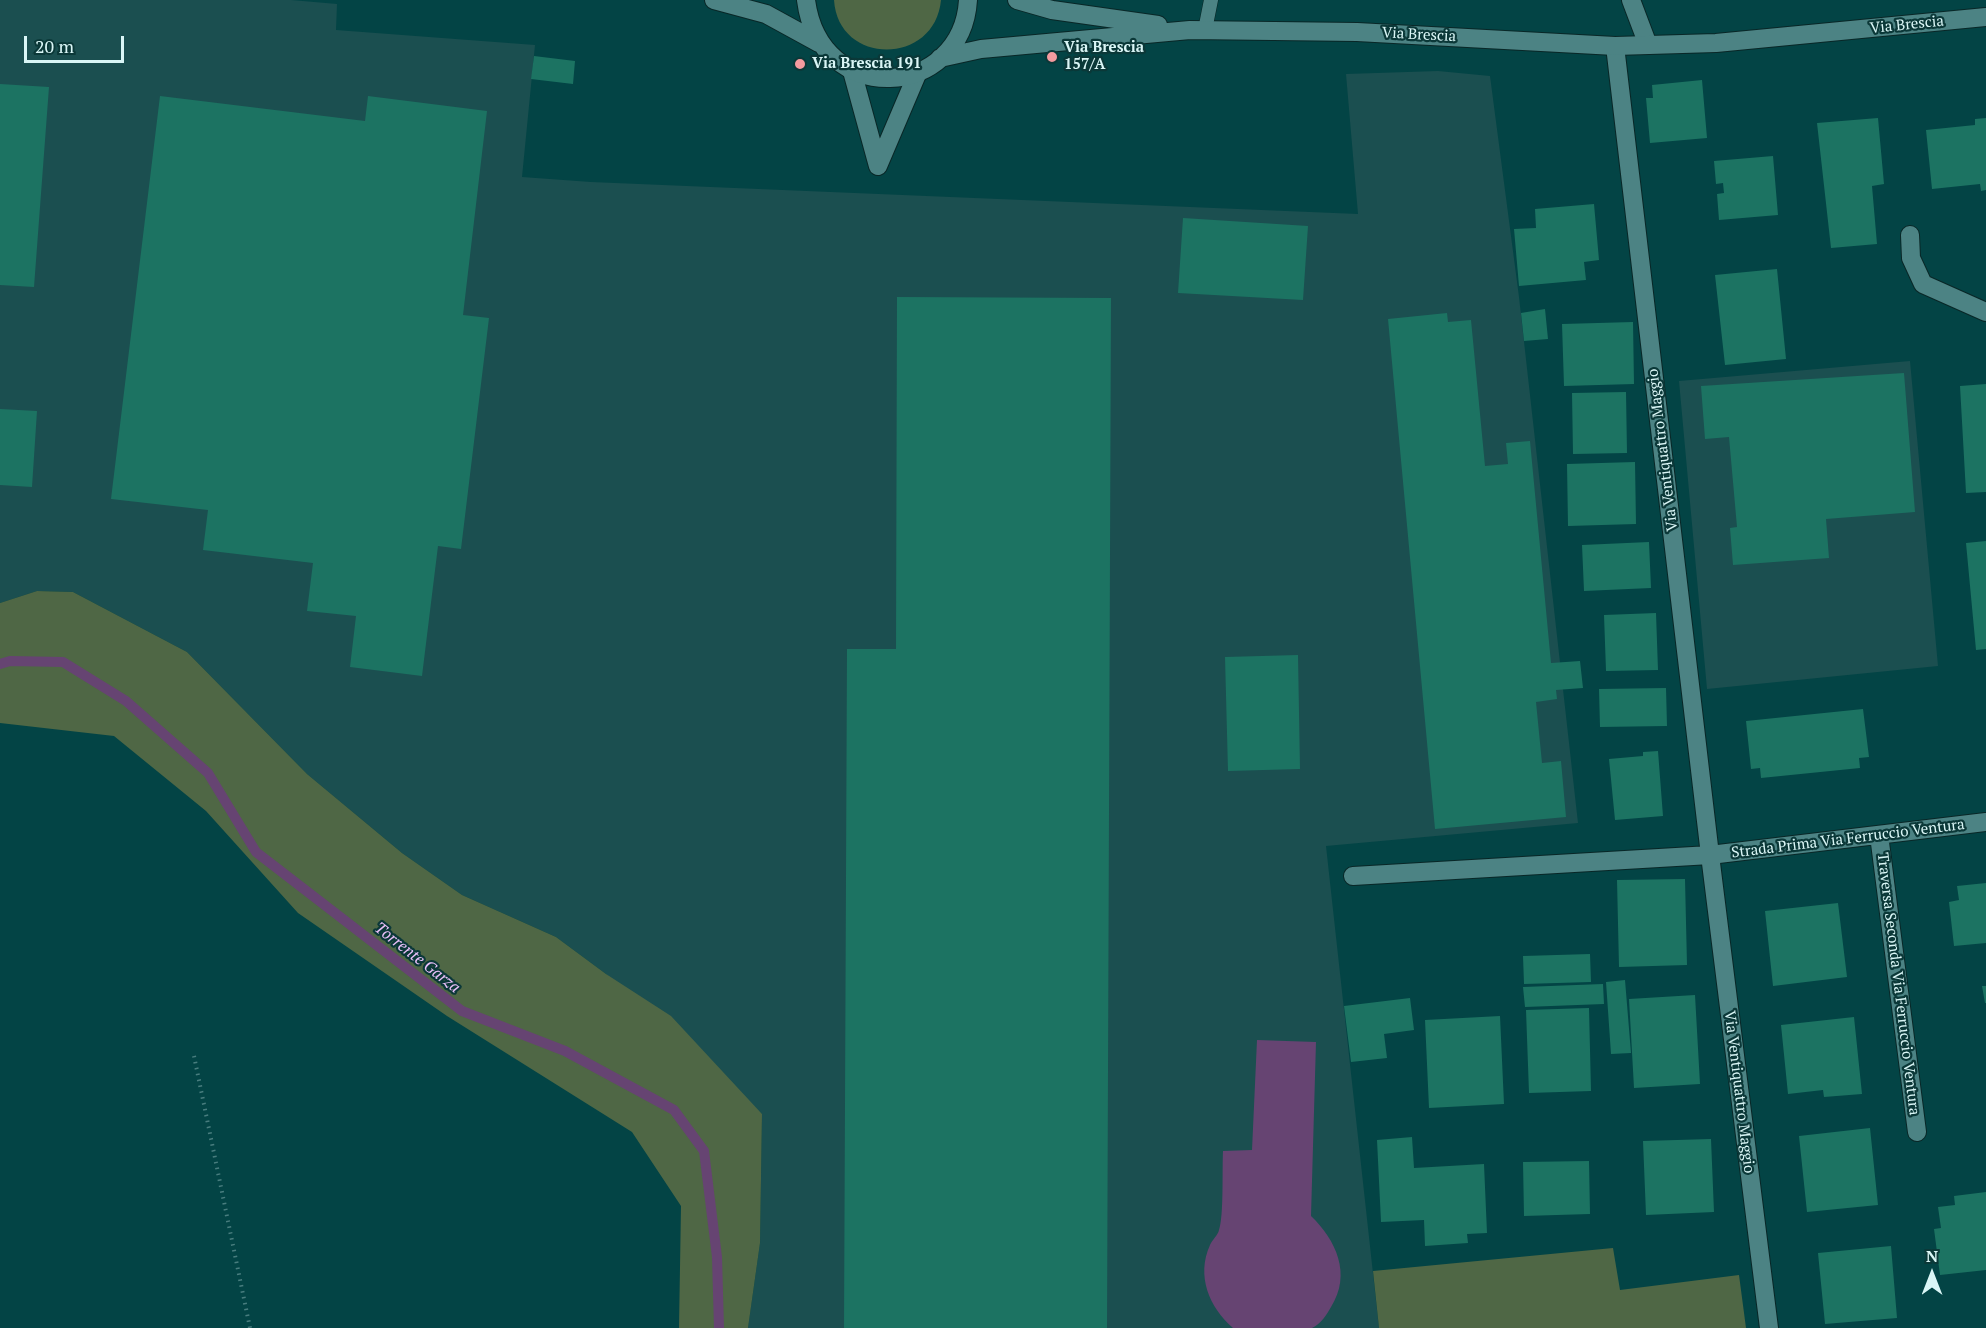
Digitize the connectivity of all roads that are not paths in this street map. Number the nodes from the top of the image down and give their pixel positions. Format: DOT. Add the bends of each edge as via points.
graph roads {
  1 [pos="714,0"];
  2 [pos="806,0"];
  3 [pos="968,0"];
  4 [pos="1017,0"];
  5 [pos="1211,0"];
  6 [pos="1631,0"];
  7 [pos="1986,17"];
  8 [pos="1197,30"];
  9 [pos="819,43"];
  10 [pos="1648,45"];
  11 [pos="1615,46"];
  12 [pos="940,58"];
  13 [pos="852,71"];
  14 [pos="918,72"];
  15 [pos="1910,235"];
  16 [pos="1986,312"];
  17 [pos="1986,822"];
  18 [pos="1879,836"];
  19 [pos="1710,855"];
  20 [pos="1353,876"];
  21 [pos="1917,1132"];
  22 [pos="1769,1328"];
  1 -- 9 [label="street, Via Brescia" via="766,14"];
  2 -- 9 [label="street, Via Brescia"];
  3 -- 12 [label="street, Via Brescia" via="960,33"];
  4 -- 8 [label="street, Via Brescia" via="1052,10"];
  5 -- 8 [label="lane"];
  6 -- 10 [label="street"];
  7 -- 10 [label="street, Via Brescia" via="1716,43"];
  8 -- 11 [label="street, Via Brescia" via="1357,32"];
  8 -- 12 [label="street, Via Brescia" via="981,50"];
  9 -- 13 [label="street, Via Brescia" via="834,60"];
  10 -- 11 [label="street, Via Brescia"];
  11 -- 19 [label="street, Via Ventiquattro Maggio"];
  12 -- 14 [label="street, Via Brescia"];
  13 -- 14 [label="street, Via Brescia" via="885,79"];
  13 -- 14 [label="street" via="878,166"];
  15 -- 16 [label="street" via="1911,258 1923,284"];
  17 -- 18 [label="street, Strada Prima Via Ferruccio Ventura"];
  18 -- 19 [label="street, Strada Prima Via Ferruccio Ventura"];
  18 -- 21 [label="street, Traversa Seconda Via Ferruccio Ventura"];
  19 -- 20 [label="street"];
  19 -- 22 [label="street, Via Ventiquattro Maggio"];
}
